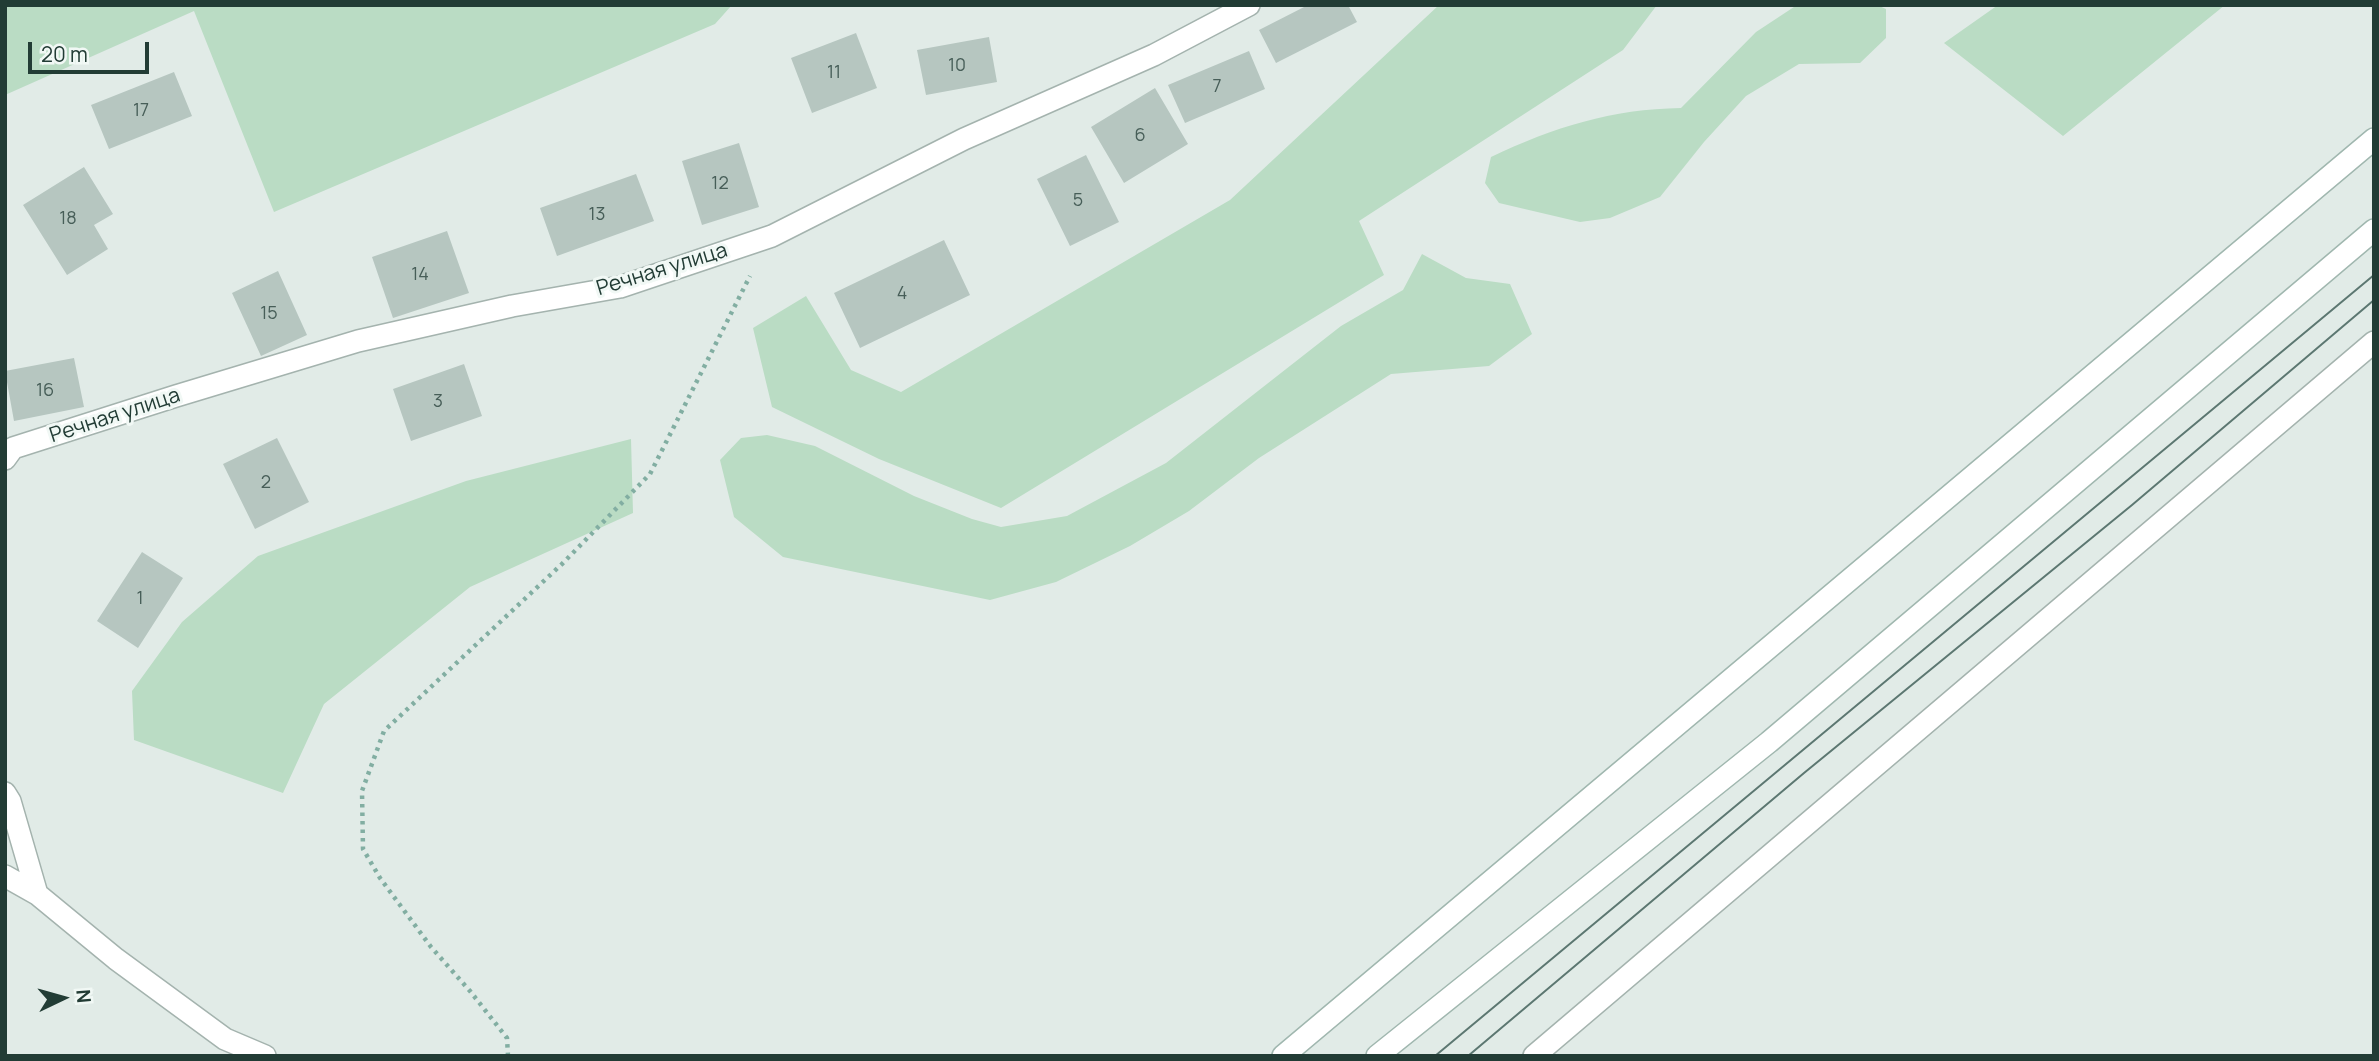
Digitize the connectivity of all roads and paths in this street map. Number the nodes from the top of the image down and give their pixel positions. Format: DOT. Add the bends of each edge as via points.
graph roads {
  1 [pos="1249,5"];
  2 [pos="2374,139"];
  3 [pos="2374,230"];
  4 [pos="772,236"];
  5 [pos="2374,342"];
  6 [pos="5,459"];
  7 [pos="5,793"];
  8 [pos="5,876"];
  9 [pos="37,894"];
  10 [pos="265,1056"];
  11 [pos="508,1056"];
  12 [pos="1283,1056"];
  13 [pos="1377,1056"];
  14 [pos="1534,1056"];
  1 -- 4 [label="street, Речная улица" via="1154,55 964,139"];
  2 -- 12 [label="street"];
  3 -- 13 [label="street" via="1769,742"];
  4 -- 6 [label="street, Речная улица" via="620,287 358,341 13,448"];
  4 -- 11 [label="path" via="650,474 563,563 384,731 362,791 363,849 431,947 507,1038"];
  5 -- 14 [label="street"];
  7 -- 9 [label="street"];
  8 -- 9 [label="street"];
  9 -- 10 [label="street" via="116,959 225,1038"];
}
